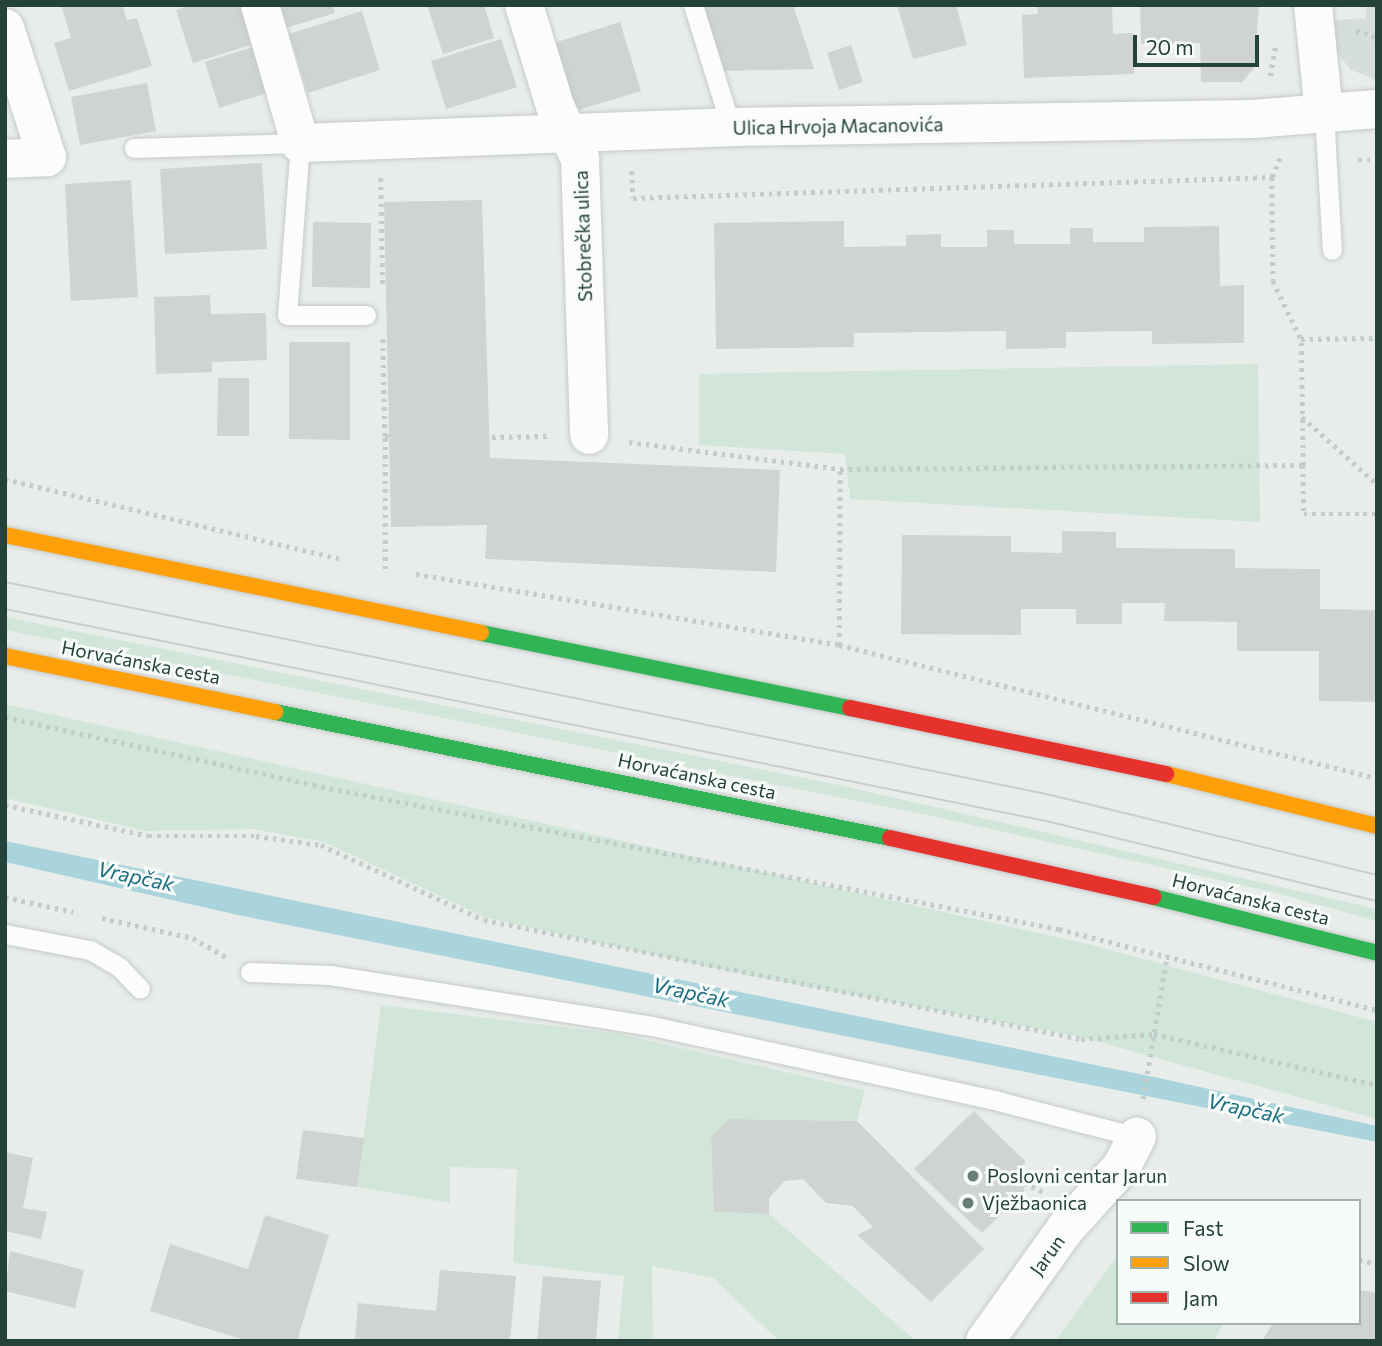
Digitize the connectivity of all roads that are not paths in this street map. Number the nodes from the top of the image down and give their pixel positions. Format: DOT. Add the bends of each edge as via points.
graph roads {
  1 [pos="260,5"];
  2 [pos="524,5"];
  3 [pos="693,5"];
  4 [pos="1313,5"];
  5 [pos="5,28"];
  6 [pos="1377,109"];
  7 [pos="1324,113"];
  8 [pos="731,128"];
  9 [pos="570,133"];
  10 [pos="300,143"];
  11 [pos="134,148"];
  12 [pos="5,159"];
  13 [pos="1332,250"];
  14 [pos="366,315"];
  15 [pos="589,435"];
  16 [pos="5,535"];
  17 [pos="5,656"];
  18 [pos="1377,826"];
  19 [pos="5,934"];
  20 [pos="1377,953"];
  21 [pos="250,972"];
  22 [pos="140,989"];
  23 [pos="1137,1137"];
  24 [pos="985,1341"];
  1 -- 10 [label="street"];
  2 -- 9 [label="street, Stobrečka ulica" via="555,106"];
  3 -- 8 [label="lane"];
  4 -- 7 [label="street"];
  5 -- 12 [label="street" via="47,157"];
  6 -- 7 [label="street, Ulica Hrvoja Macanovića"];
  7 -- 8 [label="street, Ulica Hrvoja Macanovića" via="1253,119"];
  7 -- 13 [label="lane"];
  8 -- 9 [label="street, Ulica Hrvoja Macanovića"];
  9 -- 10 [label="street, Ulica Hrvoja Macanovića"];
  9 -- 15 [label="street, Stobrečka ulica" via="580,159"];
  10 -- 11 [label="lane"];
  10 -- 14 [label="lane" via="287,315"];
  16 -- 18 [label="street" via="1145,769"];
  17 -- 20 [label="street, Horvaćanska cesta" via="1049,871"];
  19 -- 22 [label="lane" via="90,950 119,967"];
  21 -- 23 [label="lane" via="330,975 652,1026 998,1101"];
  23 -- 24 [label="street, Jarun" via="1122,1166 1066,1228"];
}
